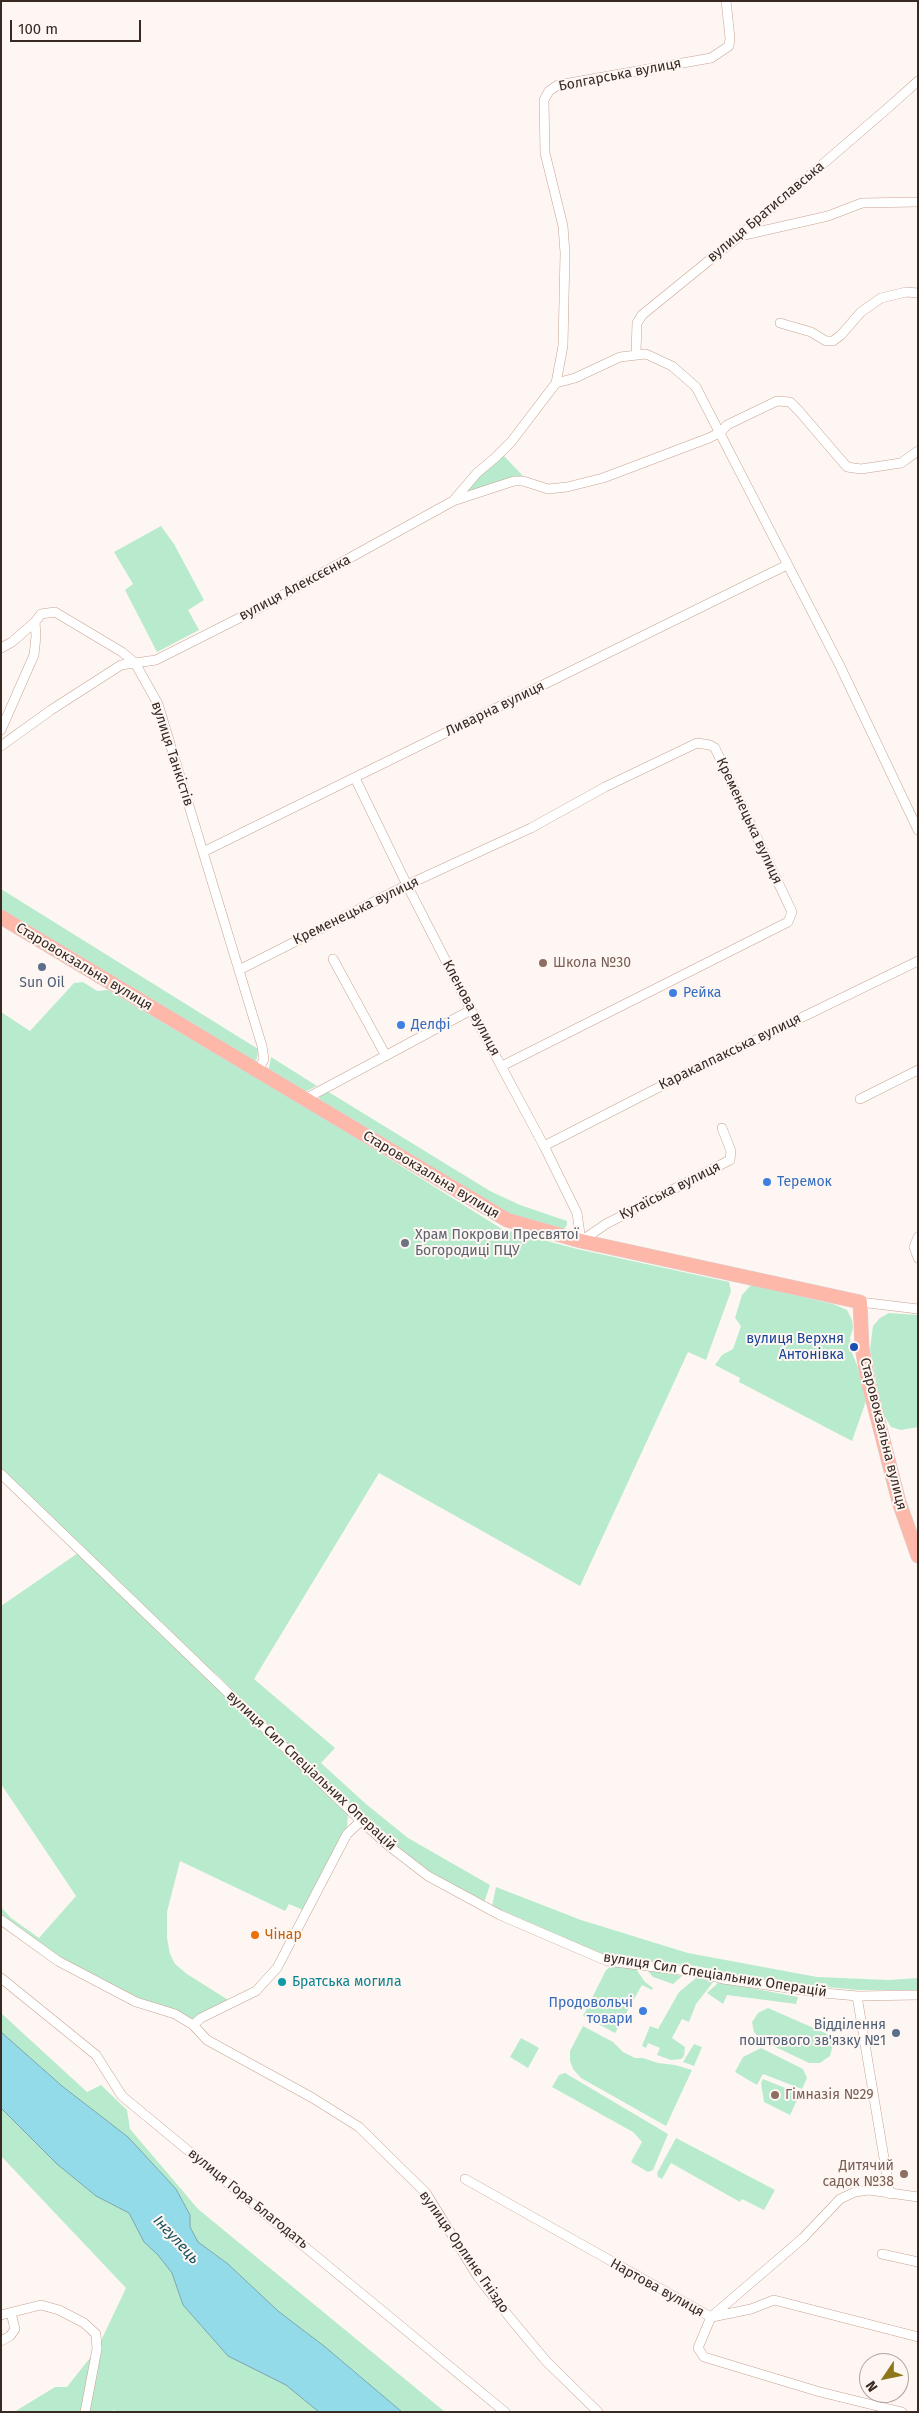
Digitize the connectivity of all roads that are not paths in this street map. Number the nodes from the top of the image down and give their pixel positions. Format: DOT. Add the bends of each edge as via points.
graph roads {
  1 [pos="726,1"];
  2 [pos="918,80"];
  3 [pos="918,202"];
  4 [pos="738,237"];
  5 [pos="918,293"];
  6 [pos="780,323"];
  7 [pos="636,354"];
  8 [pos="556,383"];
  9 [pos="721,432"];
  10 [pos="918,451"];
  11 [pos="453,501"];
  12 [pos="787,565"];
  13 [pos="35,622"];
  14 [pos="1,648"];
  15 [pos="135,663"];
  16 [pos="1,730"];
  17 [pos="1,746"];
  18 [pos="355,778"];
  19 [pos="918,830"];
  20 [pos="203,852"];
  21 [pos="407,885"];
  22 [pos="1,917"];
  23 [pos="333,959"];
  24 [pos="918,961"];
  25 [pos="239,970"];
  26 [pos="471,1010"];
  27 [pos="386,1056"];
  28 [pos="502,1066"];
  29 [pos="918,1070"];
  30 [pos="258,1071"];
  31 [pos="305,1099"];
  32 [pos="860,1099"];
  33 [pos="722,1128"];
  34 [pos="544,1146"];
  35 [pos="918,1237"];
  36 [pos="581,1241"];
  37 [pos="918,1258"];
  38 [pos="860,1302"];
  39 [pos="918,1309"];
  40 [pos="1,1474"];
  41 [pos="916,1549"];
  42 [pos="361,1820"];
  43 [pos="1,1920"];
  44 [pos="1,1978"];
  45 [pos="918,1995"];
  46 [pos="857,1996"];
  47 [pos="193,2024"];
  48 [pos="465,2179"];
  49 [pos="890,2194"];
  50 [pos="918,2197"];
  51 [pos="882,2254"];
  52 [pos="918,2262"];
  53 [pos="11,2313"];
  54 [pos="1,2315"];
  55 [pos="711,2317"];
  56 [pos="918,2336"];
  57 [pos="1,2341"];
  58 [pos="85,2412"];
  59 [pos="505,2412"];
  60 [pos="598,2412"];
  61 [pos="902,2412"];
  1 -- 8 [label="street, Болгарська вулиця" via="729,46 712,58 558,84 544,100 545,153 563,226 565,253 565,326"];
  2 -- 4 [label="street, вулиця Братиславська"];
  3 -- 4 [label="street" via="862,203 828,216"];
  4 -- 7 [label="street, вулиця Братиславська" via="638,319"];
  5 -- 6 [label="street" via="906,292 881,298 861,312 833,341"];
  7 -- 8 [label="street"];
  7 -- 9 [label="street" via="657,358 688,379 701,394"];
  8 -- 11 [label="street, вулиця Алексєєнка" via="510,442"];
  9 -- 10 [label="street" via="727,425 777,401 790,402 847,467 861,470 901,464"];
  9 -- 11 [label="street" via="603,478 548,489 524,480 514,480"];
  9 -- 12 [label="street"];
  11 -- 15 [label="street, вулиця Алексєєнка" via="259,608 156,660"];
  12 -- 18 [label="street, Ливарна вулиця"];
  12 -- 19 [label="street" via="840,666"];
  13 -- 14 [label="street, вулиця Танкістів"];
  13 -- 15 [label="street, вулиця Танкістів" via="41,614 55,612"];
  13 -- 16 [label="street" via="34,655"];
  15 -- 17 [label="street, вулиця Алексєєнка" via="121,665 104,675"];
  15 -- 20 [label="street, вулиця Танкістів" via="158,704"];
  18 -- 20 [label="street, Ливарна вулиця"];
  18 -- 21 [label="street, Кленова вулиця"];
  20 -- 25 [label="street, вулиця Танкістів"];
  21 -- 25 [label="street, Кременецька вулиця"];
  21 -- 26 [label="street, Кленова вулиця"];
  21 -- 28 [label="street, Кременецька вулиця" via="531,828 697,743 715,748 792,912 788,922"];
  22 -- 30 [label="main road, Старовокзальна вулиця"];
  23 -- 27 [label="street"];
  24 -- 34 [label="street, Каракалпакська вулиця"];
  25 -- 30 [label="street, вулиця Танкістів" via="262,1046 264,1059"];
  26 -- 27 [label="street"];
  26 -- 28 [label="street, Кленова вулиця"];
  27 -- 31 [label="street"];
  28 -- 34 [label="street, Кленова вулиця"];
  29 -- 32 [label="street"];
  30 -- 31 [label="main road, Старовокзальна вулиця"];
  31 -- 36 [label="main road, Старовокзальна вулиця" via="507,1220"];
  33 -- 36 [label="street, Кутаїська вулиця" via="731,1151 730,1160 606,1224"];
  34 -- 36 [label="street, Кленова вулиця" via="577,1213"];
  35 -- 37 [label="street" via="914,1247"];
  36 -- 38 [label="main road, Старовокзальна вулиця"];
  38 -- 39 [label="street"];
  38 -- 41 [label="main road, Старовокзальна вулиця" via="862,1348 869,1385 896,1492"];
  40 -- 42 [label="street, вулиця Сил Спеціальних Операцій"];
  42 -- 46 [label="street, вулиця Сил Спеціальних Операцій" via="428,1876 500,1915 607,1961"];
  42 -- 47 [label="street" via="347,1834 277,1968 256,1991"];
  43 -- 47 [label="street, вулиця Орлине Гніздо" via="58,1961 128,1998 175,2014"];
  44 -- 59 [label="street, вулиця Гора Благодать" via="96,2056 122,2096"];
  45 -- 46 [label="street, вулиця Сил Спеціальних Операцій"];
  46 -- 49 [label="street"];
  47 -- 60 [label="street, вулиця Орлине Гніздо" via="208,2040 347,2120 393,2159 426,2193 478,2278 511,2319 546,2361"];
  48 -- 55 [label="street, Нартова вулиця"];
  49 -- 50 [label="street"];
  49 -- 55 [label="street" via="869,2190 840,2199 803,2238"];
  51 -- 52 [label="street"];
  53 -- 54 [label="street"];
  53 -- 57 [label="street" via="15,2329"];
  53 -- 58 [label="street" via="42,2305 84,2323 96,2334 97,2349"];
  55 -- 56 [label="street" via="751,2309 774,2300"];
  55 -- 61 [label="street, Нартова вулиця" via="698,2348 704,2357 820,2392"];
}
